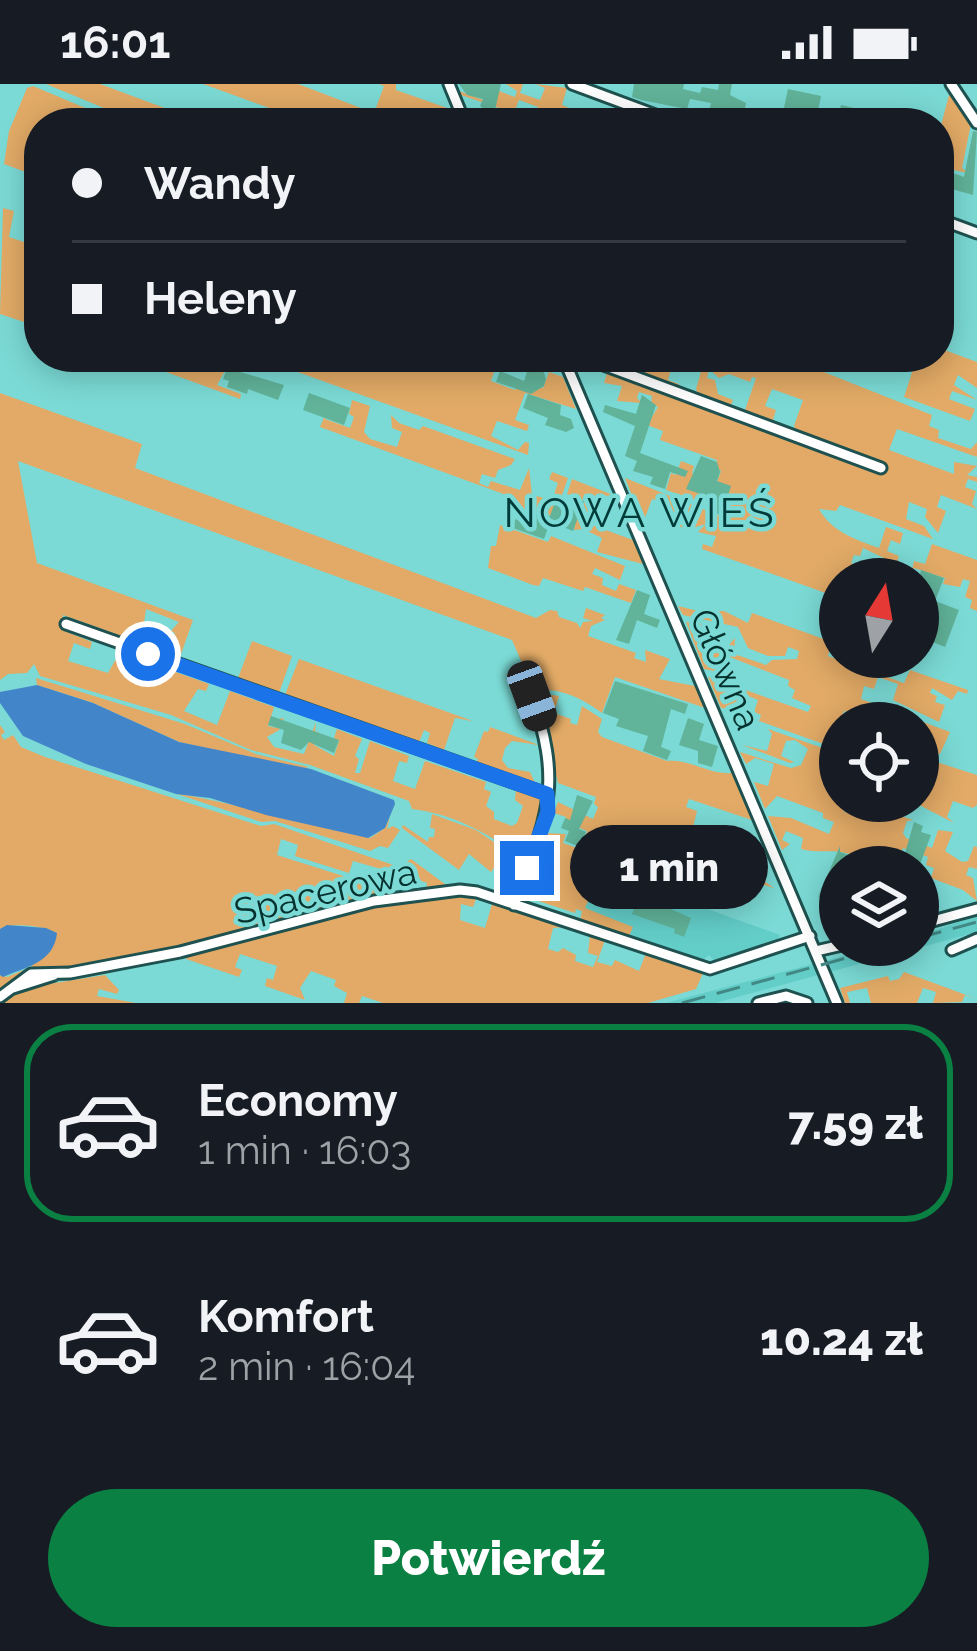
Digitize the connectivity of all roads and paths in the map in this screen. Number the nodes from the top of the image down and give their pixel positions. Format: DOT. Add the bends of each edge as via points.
graph roads {
  1 [pos="572,84"];
  2 [pos="950,84"];
  3 [pos="637,108"];
  4 [pos="975,116"];
  5 [pos="569,372"];
  6 [pos="624,372"];
  7 [pos="881,467"];
  8 [pos="66,625"];
  9 [pos="532,696"];
  10 [pos="547,794"];
  11 [pos="514,905"];
  12 [pos="977,909"];
  13 [pos="939,919"];
  14 [pos="810,936"];
  15 [pos="977,939"];
  16 [pos="819,950"];
  17 [pos="952,950"];
  18 [pos="816,951"];
  19 [pos="0,997"];
  20 [pos="758,1003"];
  21 [pos="807,1003"];
  22 [pos="837,1003"];
  1 -- 3 [label="street"];
  2 -- 4 [label="street"];
  5 -- 14 [label="street, Główna"];
  6 -- 7 [label="street"];
  8 -- 10 [label="street"];
  9 -- 10 [label="street" via="549,749"];
  10 -- 11 [label="street" via="548,812"];
  11 -- 14 [label="street, Spacerowa" via="710,969"];
  11 -- 19 [label="street, Spacerowa" via="466,890 374,902 54,975"];
  12 -- 13 [label="street"];
  14 -- 18 [label="street, Główna"];
  15 -- 17 [label="street"];
  16 -- 18 [label="street"];
  18 -- 22 [label="street, Główna"];
  20 -- 21 [label="street" via="786,996"];
}
